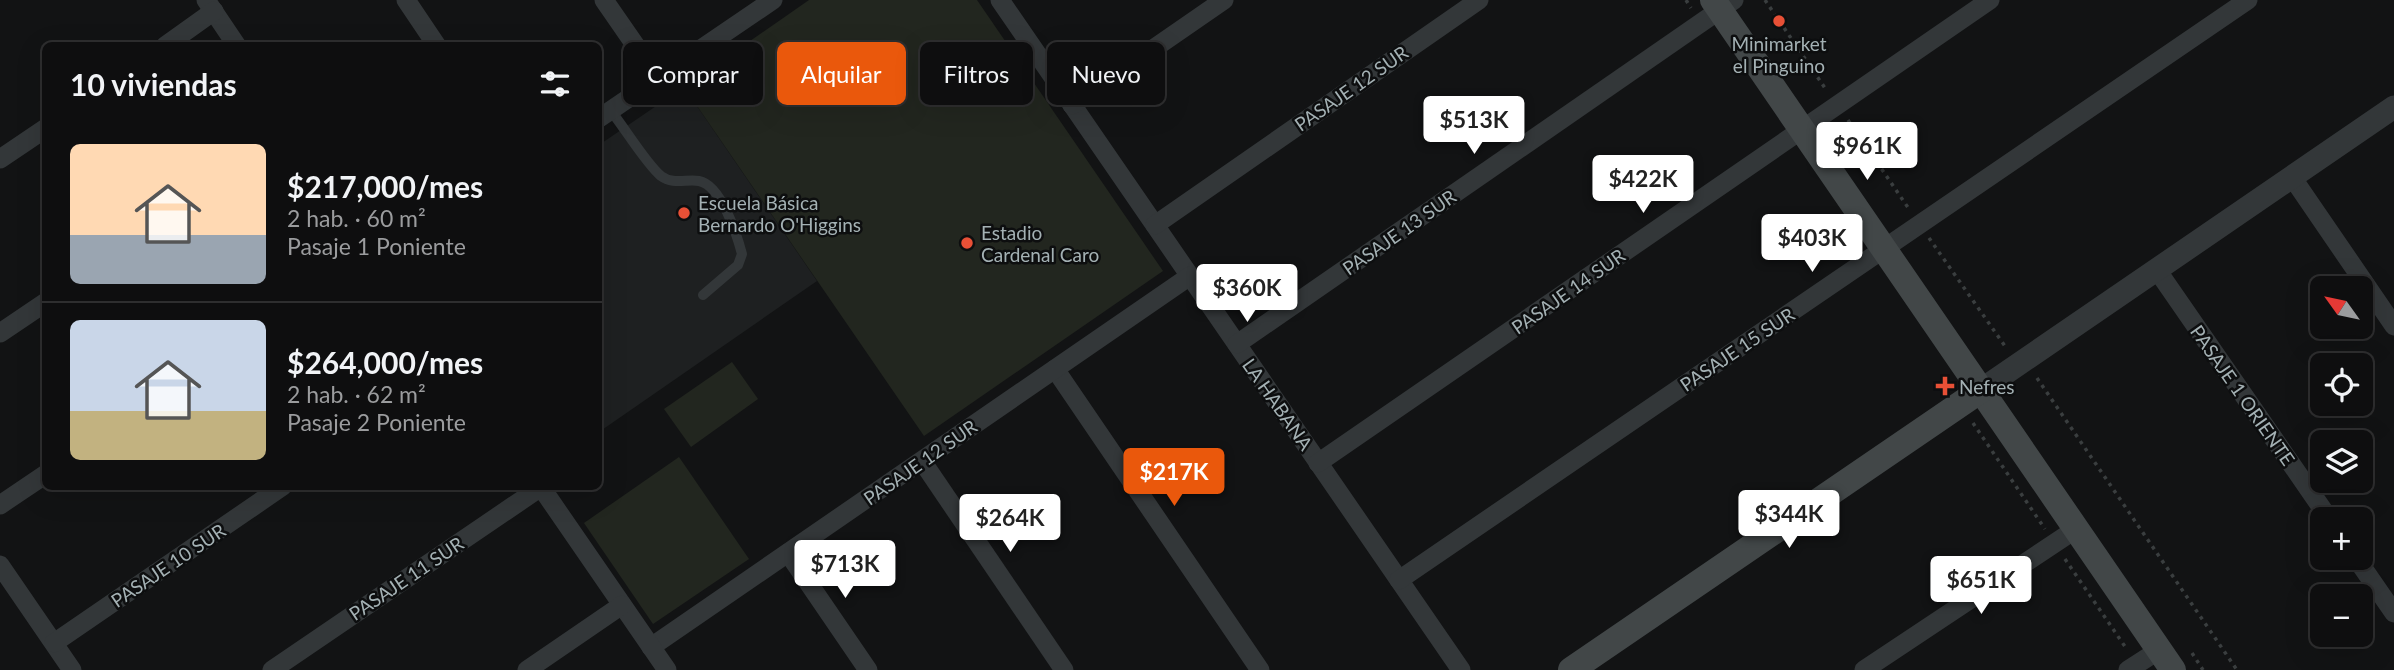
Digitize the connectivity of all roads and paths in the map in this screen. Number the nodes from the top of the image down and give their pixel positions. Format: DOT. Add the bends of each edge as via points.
graph roads {
  1 [pos="406,0"];
  2 [pos="604,0"];
  3 [pos="773,0"];
  4 [pos="1000,0"];
  5 [pos="1224,0"];
  6 [pos="1479,0"];
  7 [pos="1765,0"];
  8 [pos="1990,0"];
  9 [pos="2248,0"];
  10 [pos="1723,3"];
  11 [pos="210,6"];
  12 [pos="170,42"];
  13 [pos="234,42"];
  14 [pos="434,42"];
  15 [pos="633,42"];
  16 [pos="711,42"];
  17 [pos="1163,42"];
  18 [pos="1047,69"];
  19 [pos="623,102"];
  20 [pos="1072,105"];
  21 [pos="1838,105"];
  22 [pos="2394,107"];
  23 [pos="605,115"];
  24 [pos="1802,130"];
  25 [pos="42,131"];
  26 [pos="0,159"];
  27 [pos="2292,177"];
  28 [pos="1154,225"];
  29 [pos="1919,225"];
  30 [pos="1884,249"];
  31 [pos="2157,270"];
  32 [pos="1190,276"];
  33 [pos="704,295"];
  34 [pos="42,305"];
  35 [pos="2394,326"];
  36 [pos="0,333"];
  37 [pos="1237,344"];
  38 [pos="2025,360"];
  39 [pos="1055,369"];
  40 [pos="1981,390"];
  41 [pos="922,461"];
  42 [pos="1318,463"];
  43 [pos="42,477"];
  44 [pos="277,490"];
  45 [pos="535,490"];
  46 [pos="544,490"];
  47 [pos="0,505"];
  48 [pos="2321,507"];
  49 [pos="2076,529"];
  50 [pos="788,553"];
  51 [pos="0,565"];
  52 [pos="2364,570"];
  53 [pos="1399,580"];
  54 [pos="622,605"];
  55 [pos="2394,613"];
  56 [pos="54,643"];
  57 [pos="651,647"];
  58 [pos="2166,660"];
  59 [pos="72,670"];
  60 [pos="272,670"];
  61 [pos="527,670"];
  62 [pos="667,670"];
  63 [pos="868,670"];
  64 [pos="1064,670"];
  65 [pos="1260,670"];
  66 [pos="1461,670"];
  67 [pos="1571,670"];
  68 [pos="1864,670"];
  69 [pos="2128,670"];
  70 [pos="2236,670"];
  1 -- 14 [label="street"];
  2 -- 15 [label="street"];
  3 -- 16 [label="street"];
  4 -- 18 [label="street, LA HABANA"];
  5 -- 17 [label="street"];
  6 -- 28 [label="street, PASAJE 12 SUR"];
  7 -- 21 [label="path"];
  8 -- 21 [label="street, PASAJE 14 SUR"];
  9 -- 29 [label="street, PASAJE 15 SUR"];
  10 -- 24 [label="main road"];
  10 -- 37 [label="street, PASAJE 13 SUR"];
  11 -- 12 [label="street"];
  11 -- 13 [label="street"];
  19 -- 23 [label="street"];
  20 -- 28 [label="street, LA HABANA"];
  21 -- 24 [label="street, PASAJE 14 SUR"];
  21 -- 29 [label="path"];
  22 -- 27 [label="street"];
  23 -- 33 [label="lane" via="662,176 678,183 701,181 730,215 743,254 738,265"];
  24 -- 30 [label="main road"];
  24 -- 42 [label="street, PASAJE 14 SUR"];
  25 -- 26 [label="street"];
  27 -- 31 [label="street"];
  27 -- 35 [label="street"];
  28 -- 32 [label="street, LA HABANA"];
  29 -- 30 [label="street, PASAJE 15 SUR"];
  29 -- 38 [label="path" via="2004,347"];
  30 -- 40 [label="main road"];
  30 -- 53 [label="street, PASAJE 15 SUR"];
  31 -- 38 [label="street"];
  31 -- 48 [label="street, PASAJE 1 ORIENTE"];
  32 -- 37 [label="street, LA HABANA"];
  32 -- 39 [label="street, PASAJE 12 SUR"];
  34 -- 36 [label="street"];
  37 -- 42 [label="street, LA HABANA"];
  38 -- 40 [label="street"];
  38 -- 70 [label="path"];
  39 -- 41 [label="street, PASAJE 12 SUR"];
  39 -- 65 [label="street"];
  40 -- 49 [label="main road"];
  40 -- 67 [label="main road"];
  41 -- 50 [label="street, PASAJE 12 SUR"];
  41 -- 64 [label="street"];
  42 -- 53 [label="street, LA HABANA"];
  43 -- 47 [label="street"];
  44 -- 56 [label="street, PASAJE 10 SUR"];
  45 -- 60 [label="street, PASAJE 11 SUR"];
  46 -- 54 [label="street"];
  49 -- 58 [label="main road"];
  49 -- 68 [label="street"];
  50 -- 57 [label="street, PASAJE 12 SUR"];
  50 -- 63 [label="street"];
  51 -- 56 [label="street"];
  52 -- 55 [label="street"];
  53 -- 66 [label="street, LA HABANA"];
  54 -- 57 [label="street"];
  54 -- 61 [label="street"];
  56 -- 59 [label="street"];
  57 -- 62 [label="street"];
  58 -- 69 [label="street"];
}
